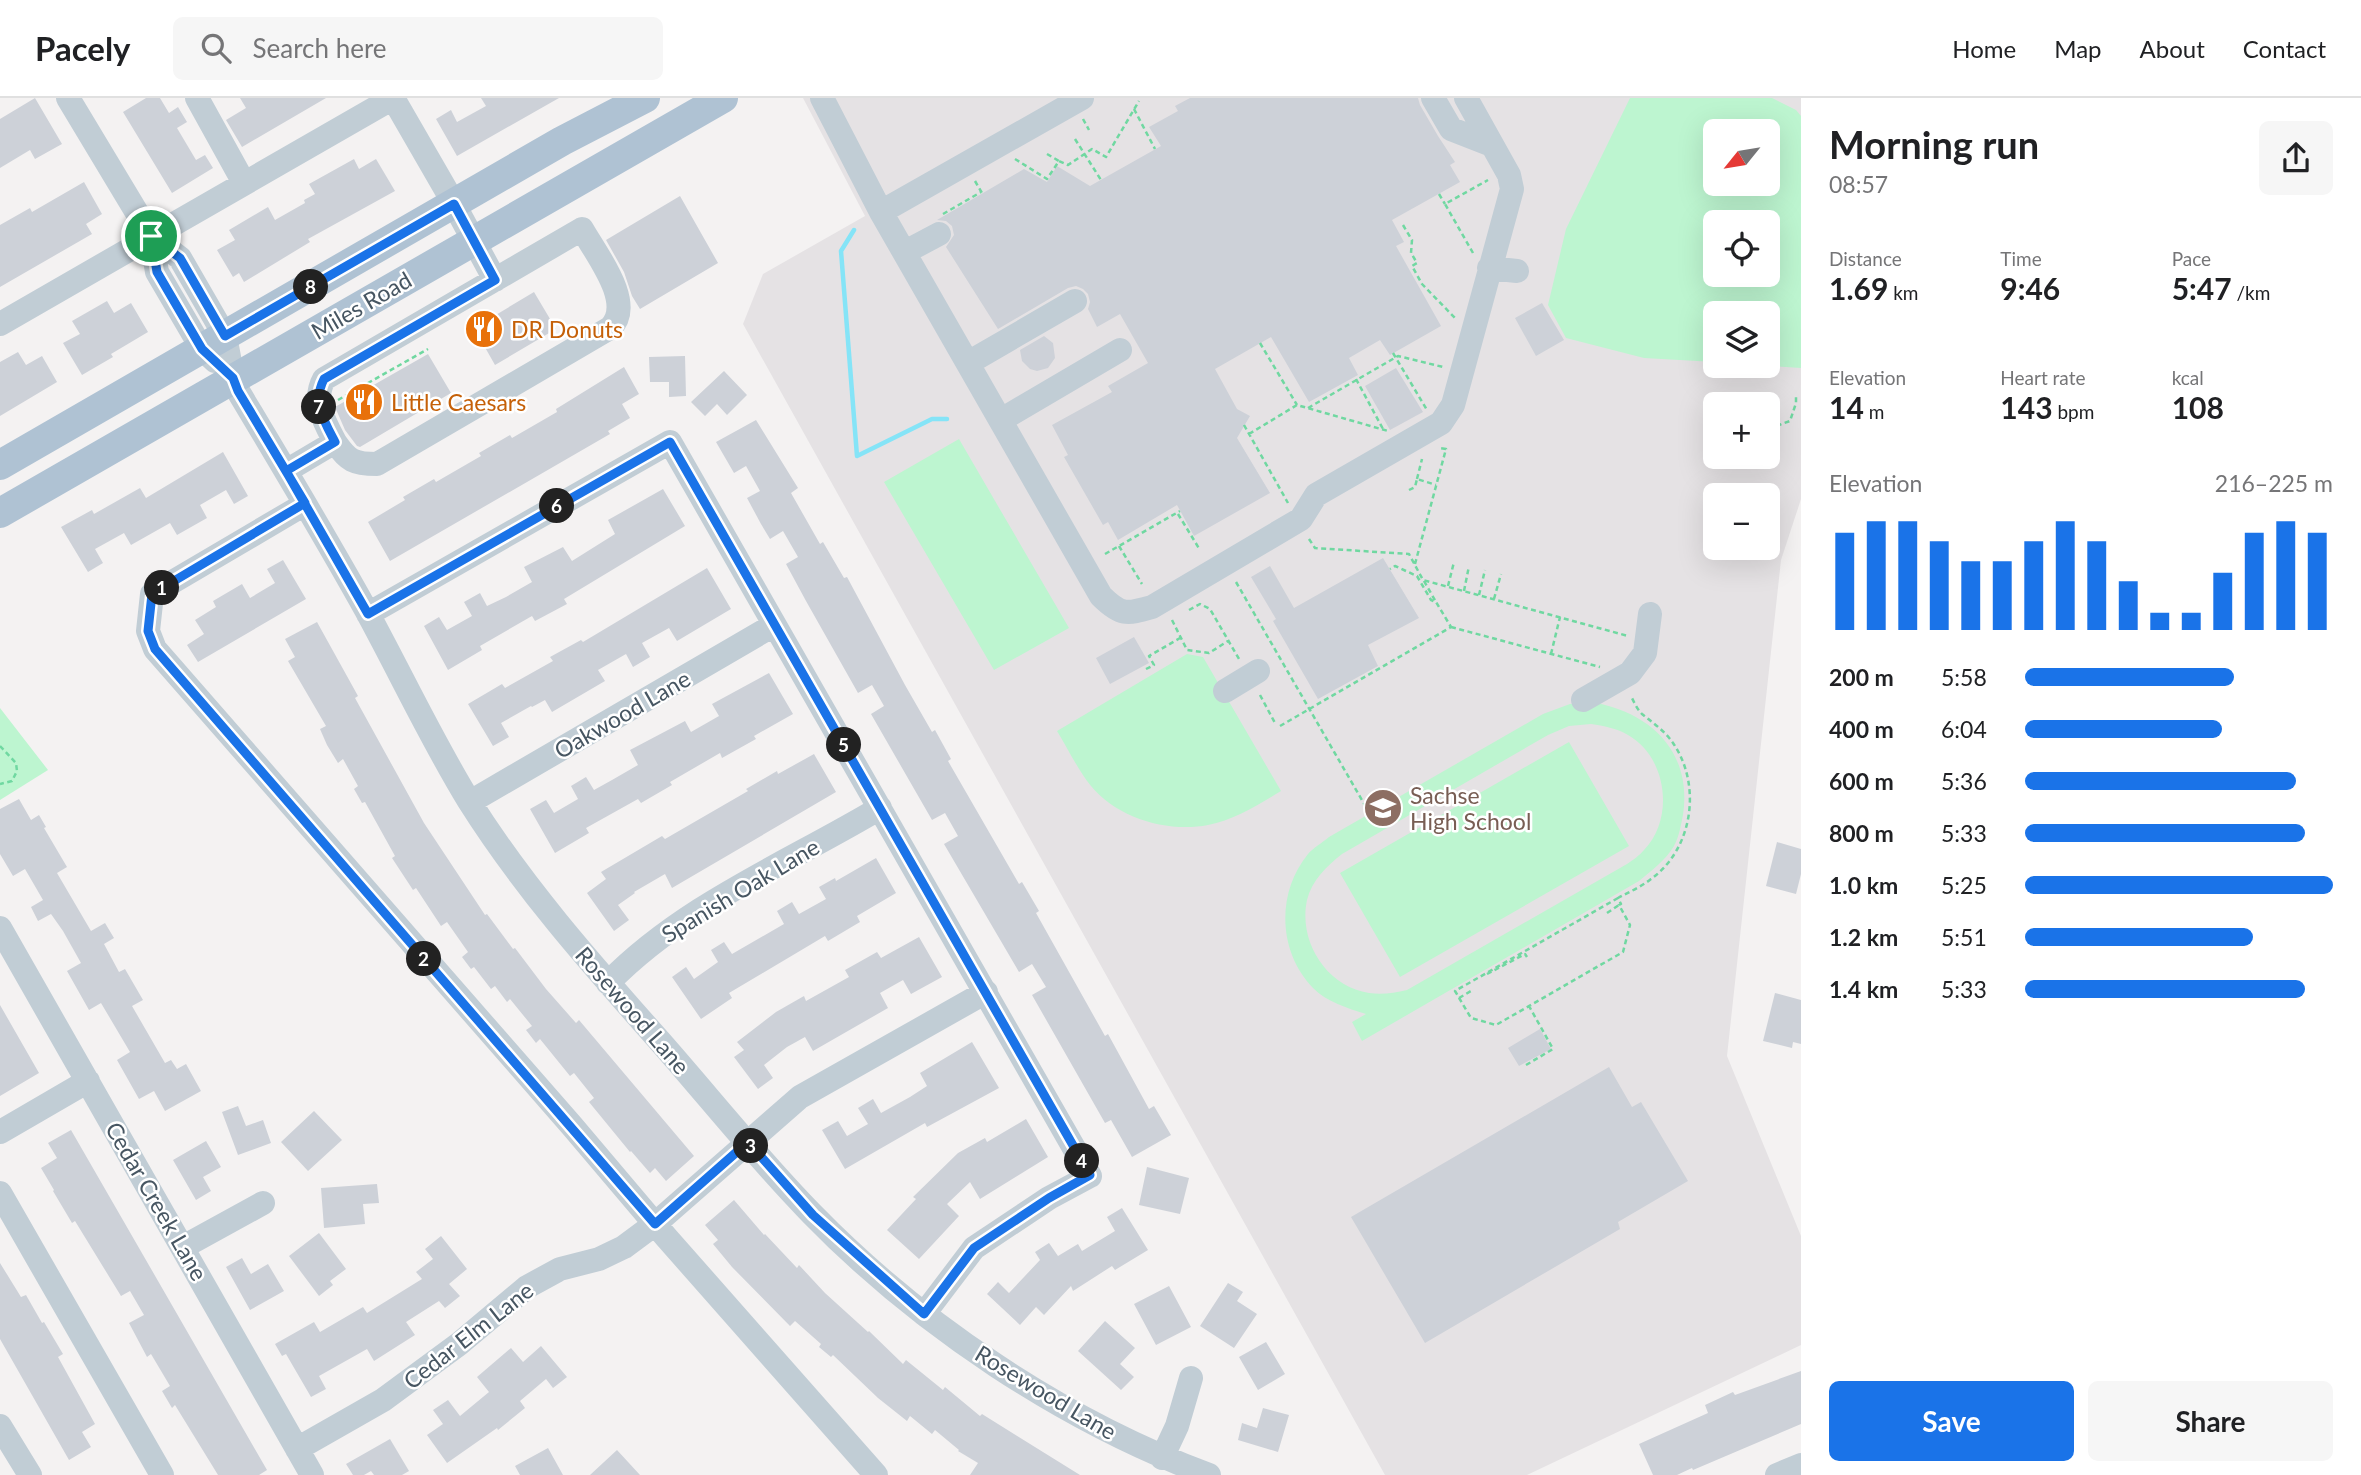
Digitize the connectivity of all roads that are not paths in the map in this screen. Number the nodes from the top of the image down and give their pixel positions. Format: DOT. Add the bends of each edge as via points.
graph roads {
  1 [pos="68,98"];
  2 [pos="197,98"];
  3 [pos="393,98"];
  4 [pos="645,98"];
  5 [pos="822,98"];
  6 [pos="1083,98"];
  7 [pos="1433,98"];
  8 [pos="1466,98"];
  9 [pos="723,100"];
  10 [pos="1492,145"];
  11 [pos="244,183"];
  12 [pos="454,204"];
  13 [pos="881,212"];
  14 [pos="939,234"];
  15 [pos="151,236"];
  16 [pos="473,241"];
  17 [pos="905,253"];
  18 [pos="1482,262"];
  19 [pos="1517,271"];
  20 [pos="495,280"];
  21 [pos="1075,301"];
  22 [pos="0,324"];
  23 [pos="213,343"];
  24 [pos="1119,350"];
  25 [pos="968,363"];
  26 [pos="233,378"];
  27 [pos="1000,420"];
  28 [pos="335,442"];
  29 [pos="0,465"];
  30 [pos="286,471"];
  31 [pos="305,503"];
  32 [pos="0,513"];
  33 [pos="368,614"];
  34 [pos="1650,614"];
  35 [pos="774,625"];
  36 [pos="1253,674"];
  37 [pos="1225,691"];
  38 [pos="1583,700"];
  39 [pos="470,802"];
  40 [pos="880,808"];
  41 [pos="0,928"];
  42 [pos="608,983"];
  43 [pos="986,992"];
  44 [pos="88,1081"];
  45 [pos="0,1132"];
  46 [pos="748,1142"];
  47 [pos="0,1193"];
  48 [pos="263,1203"];
  49 [pos="655,1224"];
  50 [pos="183,1247"];
  51 [pos="924,1314"];
  52 [pos="1191,1378"];
  53 [pos="3,1441"];
  54 [pos="297,1449"];
  55 [pos="1162,1458"];
  56 [pos="1801,1465"];
  57 [pos="30,1475"];
  58 [pos="162,1475"];
  59 [pos="312,1475"];
  60 [pos="876,1475"];
  61 [pos="1209,1475"];
  62 [pos="1778,1475"];
  1 -- 15 [label="street, Rosewood Lane"];
  2 -- 11 [label="street"];
  3 -- 11 [label="street"];
  3 -- 12 [label="street"];
  4 -- 12 [label="main road, Miles Road"];
  5 -- 13 [label="street"];
  6 -- 13 [label="street"];
  7 -- 10 [label="street" via="1451,129"];
  8 -- 10 [label="street"];
  9 -- 16 [label="main road, Miles Road"];
  10 -- 18 [label="street" via="1512,189"];
  11 -- 15 [label="street"];
  12 -- 16 [label="street"];
  12 -- 23 [label="main road, Miles Road"];
  13 -- 17 [label="street"];
  14 -- 17 [label="street"];
  15 -- 22 [label="street"];
  15 -- 23 [label="street, Rosewood Lane" via="180,258"];
  16 -- 20 [label="street"];
  16 -- 26 [label="main road, Miles Road"];
  17 -- 25 [label="street"];
  18 -- 19 [label="street"];
  18 -- 27 [label="street" via="1453,405 1441,423 1316,495 1301,519 1152,607 1128,614 1101,596"];
  20 -- 28 [label="street" via="324,379 319,388 320,410"];
  20 -- 28 [label="street" via="582,229 618,294 618,321 377,464 358,464"];
  21 -- 25 [label="street"];
  23 -- 26 [label="street, Rosewood Lane"];
  23 -- 29 [label="main road, Miles Road"];
  24 -- 27 [label="street"];
  25 -- 27 [label="street"];
  26 -- 30 [label="street, Rosewood Lane"];
  26 -- 32 [label="main road, Miles Road"];
  28 -- 30 [label="street"];
  30 -- 31 [label="street, Rosewood Lane"];
  31 -- 33 [label="street, Rosewood Lane"];
  31 -- 49 [label="street" via="152,594 148,631 155,649"];
  33 -- 35 [label="street" via="670,442"];
  33 -- 39 [label="street, Rosewood Lane"];
  34 -- 38 [label="street" via="1645,653 1630,673"];
  35 -- 39 [label="street, Oakwood Lane"];
  35 -- 40 [label="street"];
  36 -- 37 [label="street"];
  39 -- 42 [label="street, Rosewood Lane" via="534,895"];
  40 -- 42 [label="street, Spanish Oak Lane" via="690,916"];
  40 -- 43 [label="street"];
  41 -- 44 [label="street, Cedar Creek Lane"];
  42 -- 46 [label="street, Rosewood Lane"];
  43 -- 46 [label="street, Cedar Elm Lane" via="800,1097"];
  43 -- 51 [label="street" via="1090,1175 974,1248"];
  44 -- 45 [label="street"];
  44 -- 50 [label="street, Cedar Creek Lane"];
  46 -- 49 [label="street, Cedar Elm Lane"];
  46 -- 51 [label="street, Rosewood Lane" via="813,1215"];
  47 -- 58 [label="street"];
  48 -- 50 [label="street"];
  49 -- 54 [label="street, Cedar Elm Lane" via="624,1247 560,1269 527,1287 383,1400"];
  49 -- 60 [label="street"];
  50 -- 54 [label="street, Cedar Creek Lane"];
  51 -- 55 [label="street, Rosewood Lane" via="1071,1411"];
  52 -- 55 [label="street"];
  53 -- 57 [label="street"];
  54 -- 59 [label="street, Cedar Creek Lane"];
  55 -- 61 [label="street, Rosewood Lane"];
  56 -- 62 [label="street"];
}
